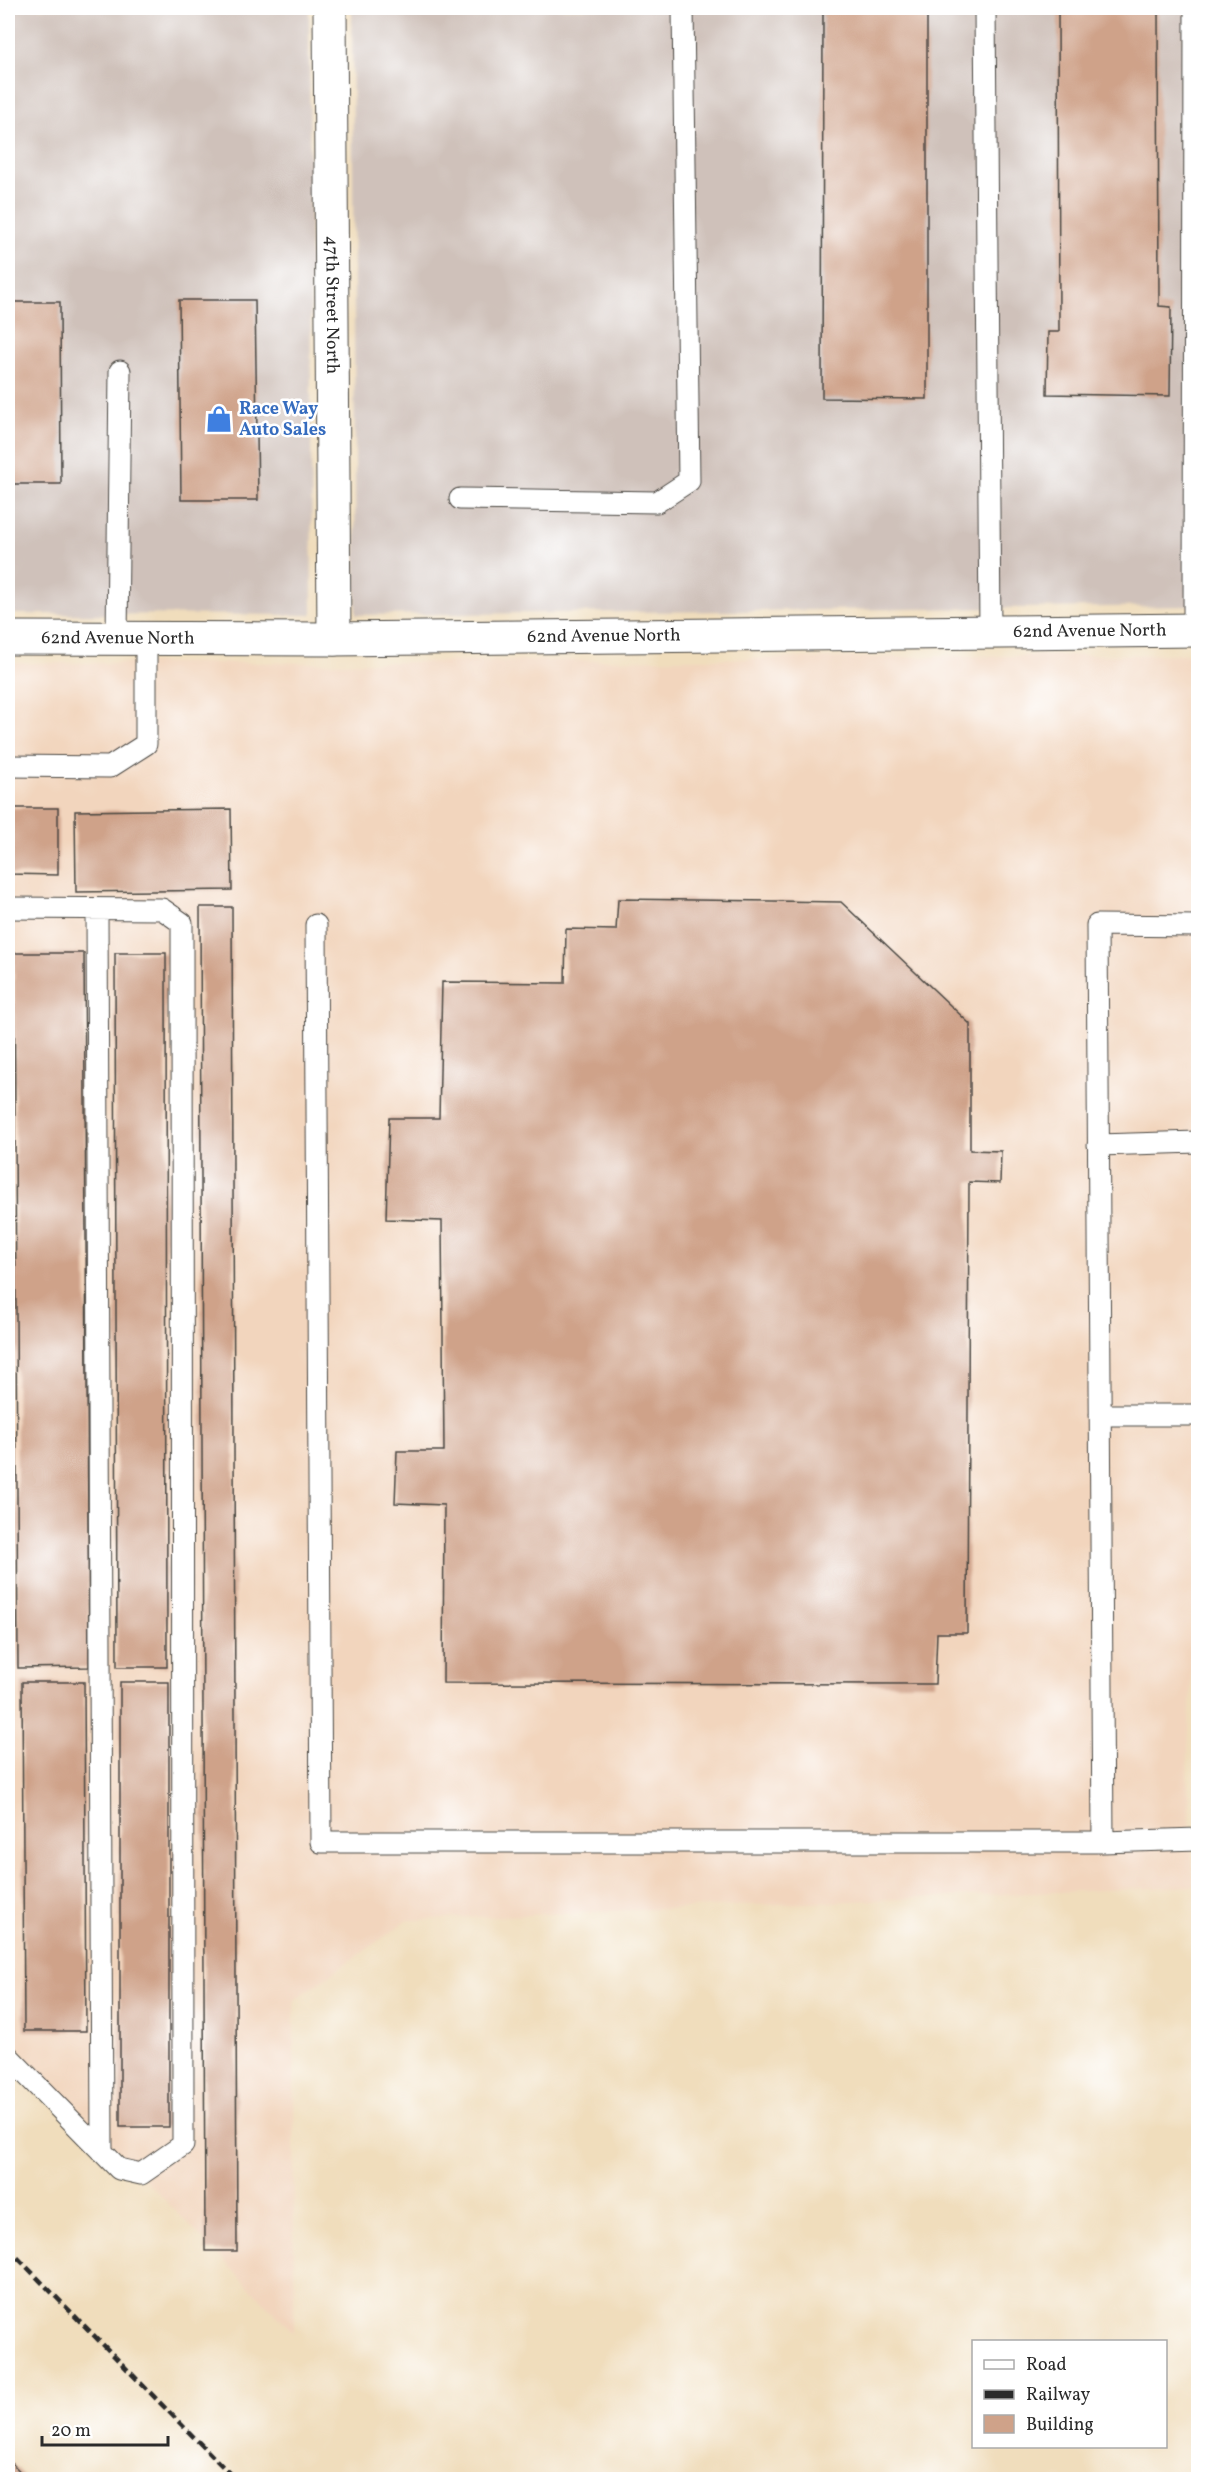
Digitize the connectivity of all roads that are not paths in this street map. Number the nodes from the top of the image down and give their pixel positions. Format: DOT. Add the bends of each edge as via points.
graph roads {
  1 [pos="330,8"];
  2 [pos="683,8"];
  3 [pos="985,8"];
  4 [pos="1195,8"];
  5 [pos="120,371"];
  6 [pos="460,499"];
  7 [pos="1196,630"];
  8 [pos="990,632"];
  9 [pos="8,638"];
  10 [pos="131,638"];
  11 [pos="334,639"];
  12 [pos="8,766"];
  13 [pos="8,908"];
  14 [pos="97,909"];
  15 [pos="316,925"];
  16 [pos="1198,926"];
  17 [pos="1198,1142"];
  18 [pos="1098,1145"];
  19 [pos="1100,1415"];
  20 [pos="1198,1415"];
  21 [pos="1198,1839"];
  22 [pos="1103,1842"];
  23 [pos="8,2056"];
  24 [pos="102,2152"];
  1 -- 11 [label="street, 47th Street North"];
  2 -- 6 [label="lane" via="689,481 657,502"];
  3 -- 8 [label="lane"];
  4 -- 7 [label="lane"];
  5 -- 10 [label="lane"];
  7 -- 8 [label="street, 62nd Avenue North"];
  8 -- 11 [label="street, 62nd Avenue North"];
  9 -- 10 [label="street, 62nd Avenue North"];
  10 -- 11 [label="street, 62nd Avenue North"];
  10 -- 12 [label="lane" via="146,744 110,766"];
  13 -- 14 [label="lane"];
  14 -- 24 [label="lane"];
  14 -- 24 [label="lane" via="162,909 182,923 183,2145 141,2174 119,2169"];
  15 -- 22 [label="lane" via="321,1842"];
  16 -- 18 [label="lane" via="1096,925"];
  17 -- 18 [label="lane"];
  18 -- 19 [label="lane"];
  19 -- 20 [label="lane"];
  19 -- 22 [label="lane"];
  21 -- 22 [label="lane"];
  23 -- 24 [label="lane"];
}
